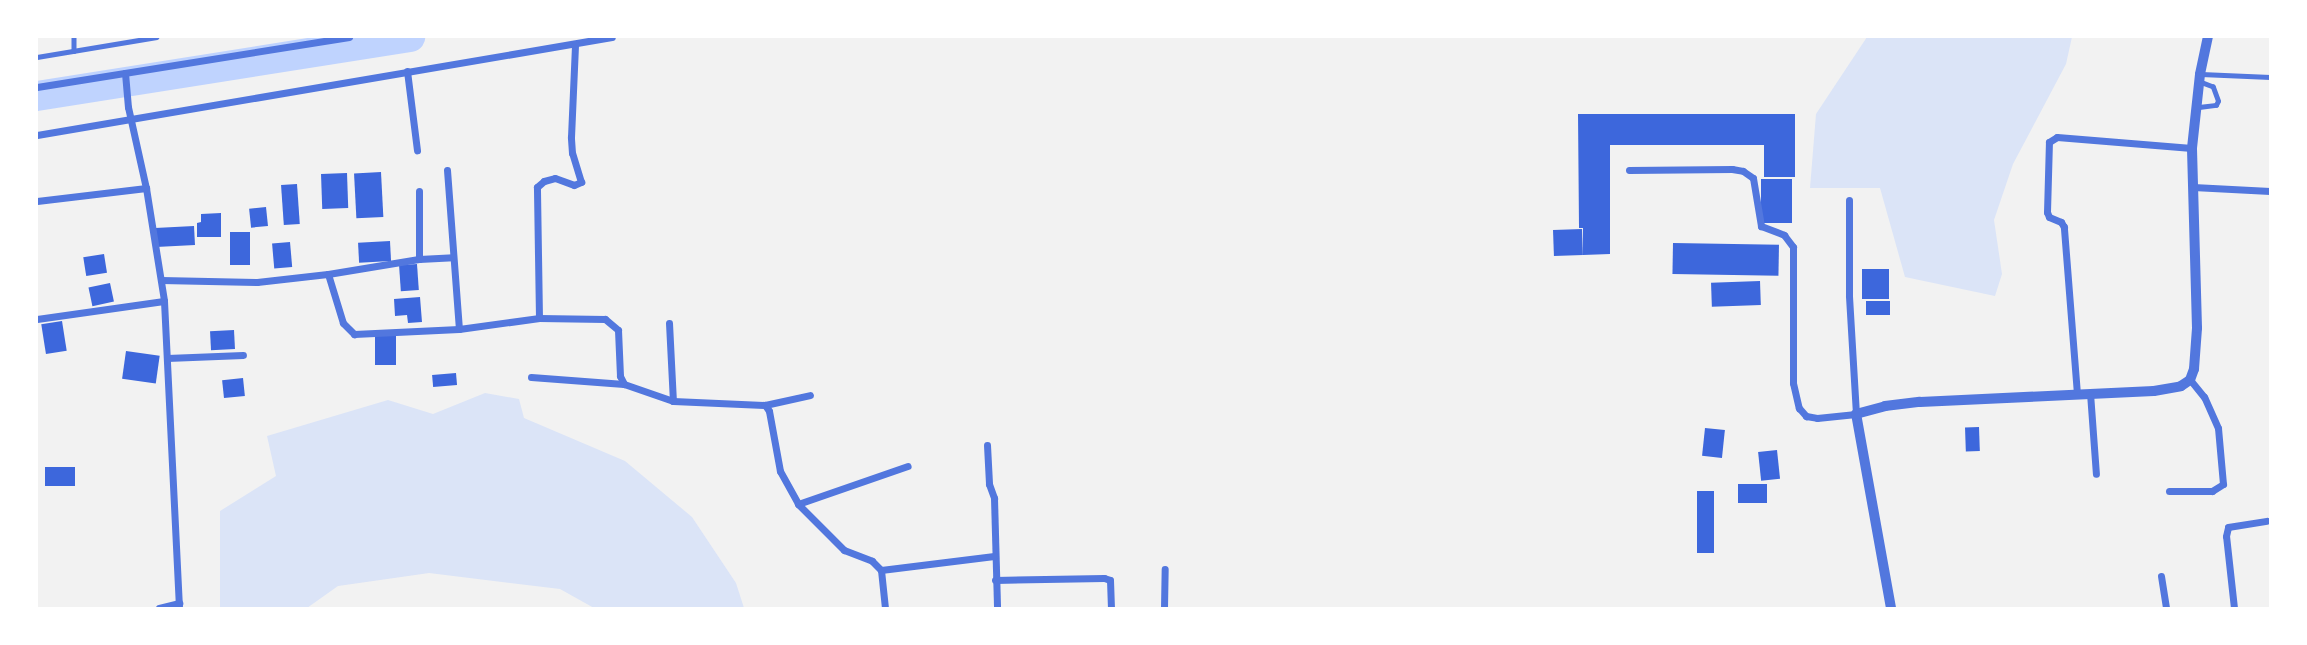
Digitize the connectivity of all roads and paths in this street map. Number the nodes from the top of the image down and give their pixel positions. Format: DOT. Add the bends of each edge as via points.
graph roads {
  1 [pos="74,37"];
  2 [pos="156,37"];
  3 [pos="349,37"];
  4 [pos="611,37"];
  5 [pos="2208,37"];
  6 [pos="575,44"];
  7 [pos="74,51"];
  8 [pos="37,57"];
  9 [pos="407,71"];
  10 [pos="125,77"];
  11 [pos="2270,77"];
  12 [pos="2200,78"];
  13 [pos="37,87"];
  14 [pos="2196,107"];
  15 [pos="130,118"];
  16 [pos="37,135"];
  17 [pos="2192,148"];
  18 [pos="417,150"];
  19 [pos="447,170"];
  20 [pos="1629,170"];
  21 [pos="2193,187"];
  22 [pos="146,188"];
  23 [pos="419,191"];
  24 [pos="2270,191"];
  25 [pos="1849,200"];
  26 [pos="37,201"];
  27 [pos="453,257"];
  28 [pos="419,259"];
  29 [pos="328,274"];
  30 [pos="161,279"];
  31 [pos="164,301"];
  32 [pos="539,318"];
  33 [pos="37,319"];
  34 [pos="669,323"];
  35 [pos="459,329"];
  36 [pos="243,355"];
  37 [pos="167,358"];
  38 [pos="531,377"];
  39 [pos="2190,380"];
  40 [pos="624,384"];
  41 [pos="2090,393"];
  42 [pos="2077,394"];
  43 [pos="810,395"];
  44 [pos="673,401"];
  45 [pos="765,405"];
  46 [pos="1856,414"];
  47 [pos="987,446"];
  48 [pos="908,466"];
  49 [pos="2096,474"];
  50 [pos="2169,491"];
  51 [pos="798,504"];
  52 [pos="2267,521"];
  53 [pos="994,556"];
  54 [pos="1165,569"];
  55 [pos="881,570"];
  56 [pos="2161,576"];
  57 [pos="995,580"];
  58 [pos="179,606"];
  59 [pos="159,608"];
  60 [pos="885,608"];
  61 [pos="997,608"];
  62 [pos="1111,608"];
  63 [pos="1164,608"];
  64 [pos="1891,608"];
  65 [pos="2166,608"];
  66 [pos="2234,608"];
  1 -- 7 [label="lane"];
  2 -- 7 [label="lane"];
  3 -- 10 [label="street"];
  4 -- 6 [label="street"];
  5 -- 12 [label="street"];
  6 -- 9 [label="street"];
  6 -- 32 [label="street" via="571,137 581,182 574,185 555,178 537,187"];
  7 -- 8 [label="lane"];
  9 -- 15 [label="street"];
  9 -- 18 [label="street"];
  10 -- 13 [label="street"];
  10 -- 15 [label="street"];
  11 -- 12 [label="lane"];
  12 -- 14 [label="street"];
  12 -- 14 [label="lane" via="2213,87 2218,101"];
  14 -- 17 [label="street"];
  15 -- 16 [label="street"];
  15 -- 22 [label="street"];
  17 -- 21 [label="street"];
  17 -- 42 [label="street" via="2057,137 2049,142 2047,212 2064,227"];
  19 -- 27 [label="street"];
  20 -- 46 [label="street" via="1732,169 1750,174 1761,226 1784,235 1793,247 1793,383 1799,408 1806,416 1817,418"];
  21 -- 24 [label="street"];
  21 -- 39 [label="street" via="2197,328"];
  22 -- 26 [label="street"];
  22 -- 30 [label="street"];
  23 -- 28 [label="street"];
  25 -- 46 [label="street"];
  27 -- 28 [label="street"];
  27 -- 35 [label="street"];
  28 -- 29 [label="street"];
  29 -- 30 [label="street" via="257,282"];
  29 -- 35 [label="street" via="343,323 354,334"];
  30 -- 31 [label="street"];
  31 -- 33 [label="street"];
  31 -- 37 [label="street"];
  32 -- 35 [label="street"];
  32 -- 40 [label="street" via="613,323 618,330"];
  34 -- 44 [label="street"];
  36 -- 37 [label="street"];
  37 -- 58 [label="street"];
  38 -- 40 [label="street"];
  39 -- 41 [label="street" via="2154,391"];
  39 -- 50 [label="street" via="2204,397 2218,428 2224,477 2218,490"];
  40 -- 44 [label="street"];
  41 -- 42 [label="street"];
  41 -- 49 [label="street"];
  42 -- 46 [label="street" via="1920,402"];
  43 -- 45 [label="street"];
  44 -- 45 [label="street"];
  45 -- 51 [label="street" via="780,471"];
  46 -- 64 [label="street"];
  47 -- 53 [label="street" via="994,498"];
  48 -- 51 [label="street"];
  51 -- 55 [label="street" via="844,550 872,561"];
  52 -- 66 [label="street" via="2228,527"];
  53 -- 55 [label="street"];
  53 -- 57 [label="street"];
  54 -- 63 [label="street"];
  55 -- 60 [label="street"];
  56 -- 65 [label="street"];
  57 -- 61 [label="street"];
  57 -- 62 [label="street" via="1104,578 1110,580"];
  58 -- 59 [label="street"];
}
